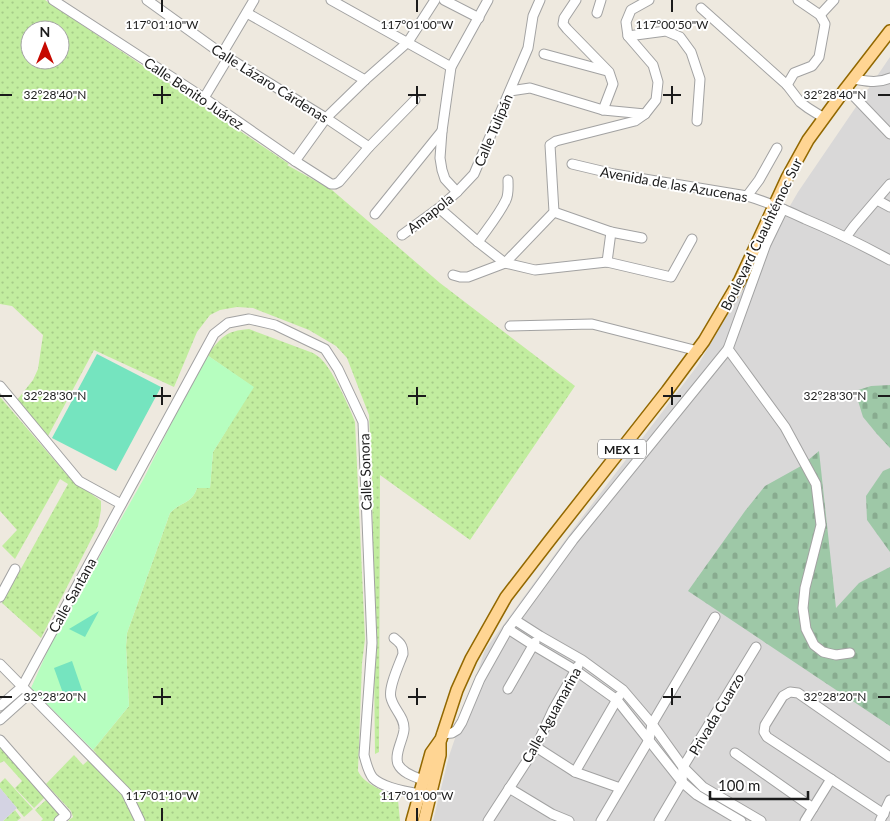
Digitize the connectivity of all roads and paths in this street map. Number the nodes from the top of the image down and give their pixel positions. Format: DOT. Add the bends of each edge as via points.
graph roads {
  1 [pos="53,0"];
  2 [pos="147,0"];
  3 [pos="254,0"];
  4 [pos="331,0"];
  5 [pos="435,0"];
  6 [pos="444,0"];
  7 [pos="488,0"];
  8 [pos="540,0"];
  9 [pos="576,0"];
  10 [pos="601,0"];
  11 [pos="649,0"];
  12 [pos="798,0"];
  13 [pos="834,0"];
  14 [pos="701,8"];
  15 [pos="597,13"];
  16 [pos="247,14"];
  17 [pos="820,15"];
  18 [pos="479,18"];
  19 [pos="890,31"];
  20 [pos="628,36"];
  21 [pos="408,42"];
  22 [pos="544,54"];
  23 [pos="225,56"];
  24 [pos="451,67"];
  25 [pos="609,72"];
  26 [pos="890,78"];
  27 [pos="365,80"];
  28 [pos="849,84"];
  29 [pos="787,86"];
  30 [pos="510,90"];
  31 [pos="204,98"];
  32 [pos="415,100"];
  33 [pos="603,110"];
  34 [pos="645,114"];
  35 [pos="326,118"];
  36 [pos="824,118"];
  37 [pos="697,121"];
  38 [pos="442,131"];
  39 [pos="890,134"];
  40 [pos="369,147"];
  41 [pos="777,148"];
  42 [pos="295,161"];
  43 [pos="572,164"];
  44 [pos="508,180"];
  45 [pos="890,184"];
  46 [pos="457,192"];
  47 [pos="747,196"];
  48 [pos="877,200"];
  49 [pos="779,207"];
  50 [pos="890,207"];
  51 [pos="440,208"];
  52 [pos="554,212"];
  53 [pos="375,214"];
  54 [pos="611,232"];
  55 [pos="402,235"];
  56 [pos="846,237"];
  57 [pos="642,238"];
  58 [pos="692,239"];
  59 [pos="478,242"];
  60 [pos="890,260"];
  61 [pos="607,262"];
  62 [pos="505,263"];
  63 [pos="452,275"];
  64 [pos="510,326"];
  65 [pos="728,348"];
  66 [pos="698,351"];
  67 [pos="0,386"];
  68 [pos="122,504"];
  69 [pos="16,569"];
  70 [pos="0,596"];
  71 [pos="715,616"];
  72 [pos="515,620"];
  73 [pos="508,629"];
  74 [pos="540,636"];
  75 [pos="394,638"];
  76 [pos="533,645"];
  77 [pos="756,647"];
  78 [pos="850,653"];
  79 [pos="582,660"];
  80 [pos="0,664"];
  81 [pos="575,670"];
  82 [pos="22,687"];
  83 [pos="508,690"];
  84 [pos="624,690"];
  85 [pos="29,694"];
  86 [pos="617,700"];
  87 [pos="0,706"];
  88 [pos="0,720"];
  89 [pos="652,724"];
  90 [pos="442,737"];
  91 [pos="0,740"];
  92 [pos="649,740"];
  93 [pos="536,747"];
  94 [pos="735,753"];
  95 [pos="890,757"];
  96 [pos="683,766"];
  97 [pos="575,772"];
  98 [pos="831,779"];
  99 [pos="423,780"];
  100 [pos="682,782"];
  101 [pos="509,788"];
  102 [pos="620,788"];
  103 [pos="420,794"];
  104 [pos="890,800"];
  105 [pos="813,808"];
  106 [pos="748,813"];
  107 [pos="882,818"];
  108 [pos="59,821"];
  109 [pos="140,821"];
  110 [pos="412,821"];
  111 [pos="424,821"];
  112 [pos="488,821"];
  113 [pos="569,821"];
  114 [pos="601,821"];
  115 [pos="659,821"];
  116 [pos="742,821"];
  117 [pos="761,821"];
  118 [pos="805,821"];
  1 -- 31 [label="street, Calle Benito Juárez"];
  2 -- 23 [label="street, Calle Lázaro Cárdenas"];
  3 -- 16 [label="street"];
  4 -- 21 [label="street"];
  5 -- 21 [label="street"];
  6 -- 18 [label="street"];
  7 -- 18 [label="street"];
  8 -- 30 [label="street, Calle Tulipán" via="533,16 528,48"];
  9 -- 25 [label="street" via="563,24"];
  10 -- 15 [label="street"];
  11 -- 20 [label="street" via="631,10 626,22"];
  12 -- 17 [label="street"];
  13 -- 17 [label="street"];
  14 -- 29 [label="street"];
  16 -- 23 [label="street"];
  16 -- 27 [label="street"];
  17 -- 29 [label="street" via="825,24 819,57 812,66 794,73"];
  18 -- 24 [label="street"];
  19 -- 28 [label="main road, Boulevard Cuauhtémoc Sur / MEX 1"];
  20 -- 34 [label="street" via="653,65 658,82 656,100"];
  20 -- 37 [label="street" via="666,31 680,37 691,52 700,78"];
  21 -- 24 [label="street"];
  21 -- 27 [label="street"];
  22 -- 25 [label="street"];
  23 -- 31 [label="street"];
  23 -- 35 [label="street, Calle Lázaro Cárdenas"];
  24 -- 38 [label="street"];
  25 -- 33 [label="street" via="613,84"];
  26 -- 28 [label="street"];
  27 -- 35 [label="street"];
  28 -- 36 [label="main road, Boulevard Cuauhtémoc Sur / MEX 1"];
  28 -- 39 [label="street"];
  29 -- 36 [label="street" via="800,102"];
  30 -- 33 [label="street" via="530,88"];
  30 -- 46 [label="street, Calle Tulipán" via="474,174"];
  31 -- 42 [label="street, Calle Benito Juárez"];
  32 -- 40 [label="street"];
  33 -- 34 [label="street"];
  34 -- 52 [label="street" via="635,121 550,145"];
  35 -- 40 [label="street, Calle Lázaro Cárdenas"];
  35 -- 42 [label="street"];
  36 -- 49 [label="main road, Boulevard Cuauhtémoc Sur / MEX 1" via="797,160"];
  38 -- 46 [label="street" via="442,170 445,179"];
  38 -- 53 [label="street"];
  40 -- 42 [label="street, Calle Benito Juárez" via="335,184"];
  41 -- 47 [label="street"];
  43 -- 47 [label="street, Avenida de las Azucenas"];
  44 -- 59 [label="street" via="506,200"];
  45 -- 48 [label="street"];
  46 -- 51 [label="street, Amapola"];
  47 -- 49 [label="street, Avenida de las Azucenas"];
  48 -- 50 [label="street"];
  48 -- 56 [label="street"];
  49 -- 56 [label="street, Avenida de las Azucenas"];
  49 -- 65 [label="street"];
  49 -- 66 [label="main road, Boulevard Cuauhtémoc Sur / MEX 1" via="720,317"];
  51 -- 55 [label="street, Amapola"];
  51 -- 59 [label="street"];
  52 -- 54 [label="street"];
  52 -- 62 [label="street"];
  54 -- 57 [label="street"];
  54 -- 61 [label="street"];
  56 -- 60 [label="street, Avenida de las Azucenas"];
  58 -- 61 [label="street" via="670,277"];
  59 -- 62 [label="street"];
  61 -- 62 [label="street" via="535,270"];
  62 -- 63 [label="street" via="468,277"];
  64 -- 66 [label="street" via="592,324"];
  65 -- 72 [label="street" via="573,540"];
  65 -- 78 [label="street" via="785,427 816,484 821,525 805,588 806,629 814,645 823,652 836,655"];
  66 -- 90 [label="main road, Boulevard Cuauhtémoc Sur / MEX 1" via="506,597 471,659"];
  67 -- 68 [label="street" via="79,481"];
  68 -- 82 [label="street, Calle Santana"];
  68 -- 103 [label="street, Calle Sonora" via="214,334 228,323 249,319 275,325 325,348 363,422 372,643 364,755 374,778 391,788"];
  69 -- 70 [label="street"];
  71 -- 89 [label="street"];
  72 -- 73 [label="street"];
  72 -- 74 [label="street"];
  73 -- 76 [label="street"];
  73 -- 90 [label="street" via="480,679 462,722 457,730"];
  74 -- 76 [label="street"];
  74 -- 79 [label="street"];
  75 -- 99 [label="street" via="403,648 390,692 404,724 398,764 402,770"];
  76 -- 81 [label="street"];
  76 -- 83 [label="street"];
  77 -- 96 [label="street, Privada Cuarzo"];
  79 -- 81 [label="street, Calle Aguamarina"];
  79 -- 84 [label="street"];
  80 -- 82 [label="street"];
  81 -- 86 [label="street"];
  81 -- 93 [label="street, Calle Aguamarina"];
  82 -- 85 [label="street"];
  82 -- 87 [label="street"];
  84 -- 86 [label="street"];
  84 -- 89 [label="street"];
  85 -- 88 [label="street"];
  85 -- 109 [label="street" via="126,792"];
  86 -- 92 [label="street"];
  86 -- 97 [label="street"];
  89 -- 92 [label="street"];
  89 -- 96 [label="street"];
  90 -- 99 [label="main road, Boulevard Cuauhtémoc Sur / MEX 1" via="431,753"];
  90 -- 111 [label="main road, Boulevard Cuauhtémoc Sur / MEX 1"];
  91 -- 108 [label="street" via="66,815"];
  92 -- 100 [label="street"];
  92 -- 102 [label="street"];
  93 -- 97 [label="street"];
  93 -- 101 [label="street, Calle Aguamarina"];
  94 -- 105 [label="street"];
  95 -- 98 [label="street" via="798,693 790,692 783,696 764,732"];
  96 -- 100 [label="street, Privada Cuarzo"];
  96 -- 106 [label="street" via="703,787"];
  97 -- 102 [label="street"];
  98 -- 105 [label="street"];
  98 -- 107 [label="street"];
  99 -- 103 [label="main road, Boulevard Cuauhtémoc Sur / MEX 1"];
  100 -- 115 [label="street"];
  100 -- 116 [label="street" via="697,795"];
  101 -- 112 [label="street, Calle Aguamarina"];
  101 -- 113 [label="street"];
  102 -- 114 [label="street"];
  103 -- 110 [label="main road, Boulevard Cuauhtémoc Sur / MEX 1"];
  104 -- 107 [label="street"];
  105 -- 118 [label="street"];
  106 -- 116 [label="street"];
  106 -- 117 [label="street"];
}
